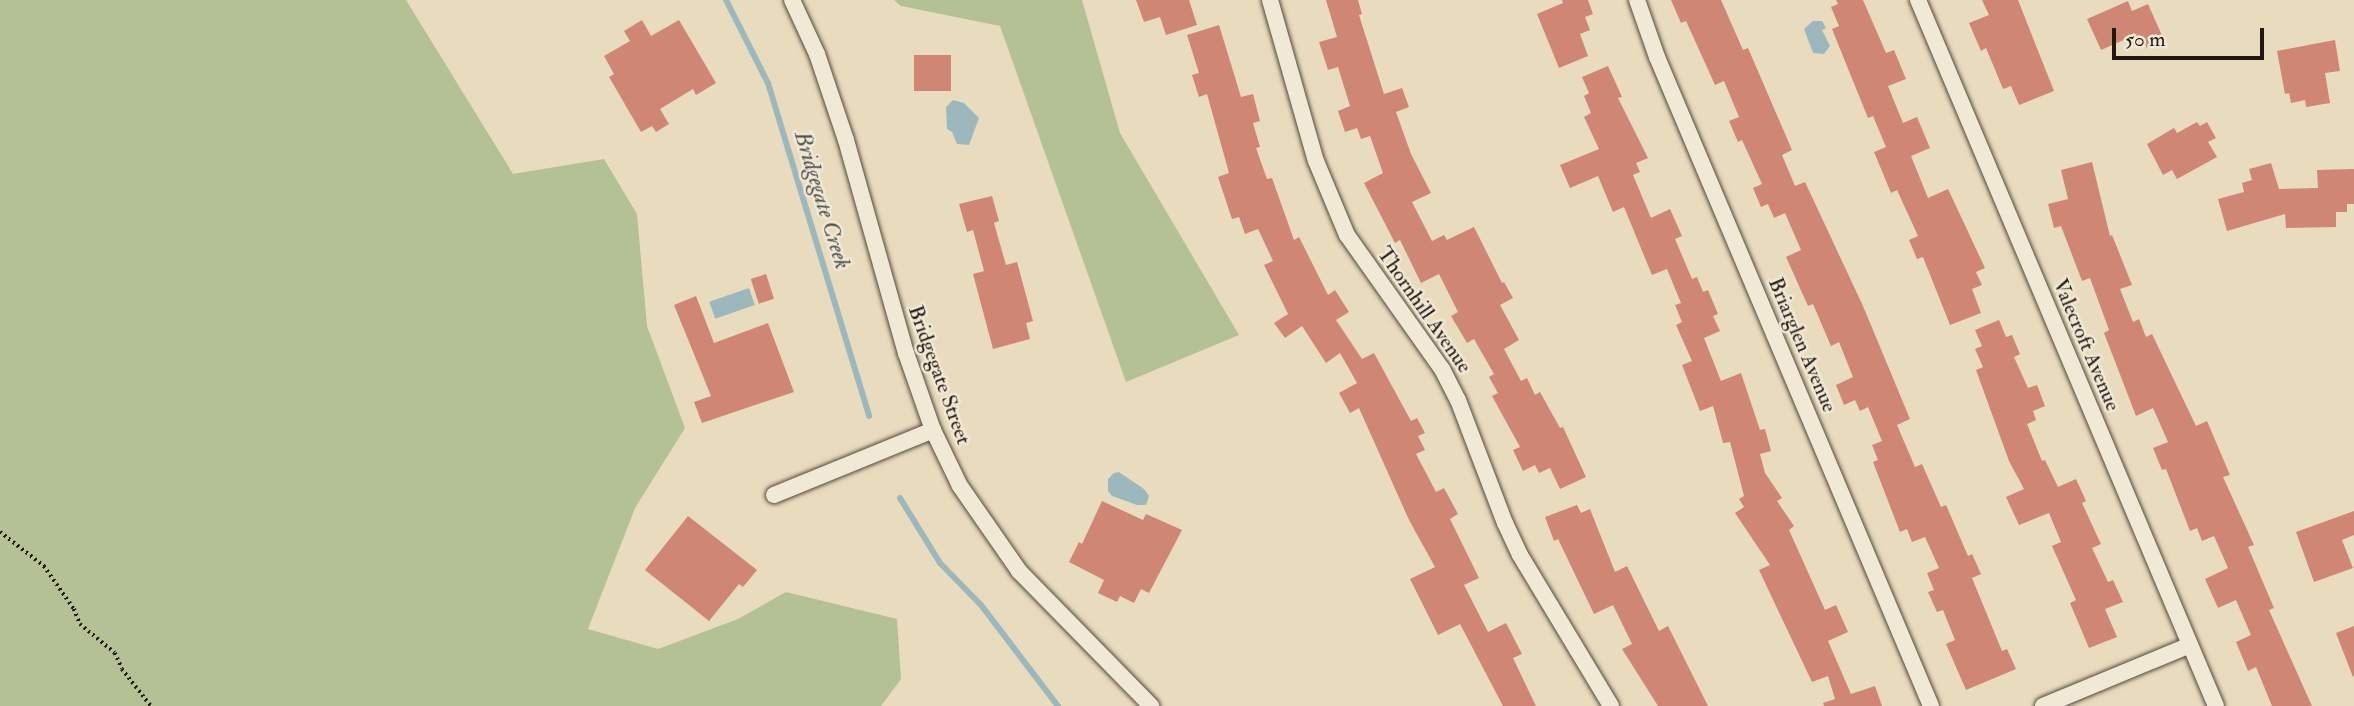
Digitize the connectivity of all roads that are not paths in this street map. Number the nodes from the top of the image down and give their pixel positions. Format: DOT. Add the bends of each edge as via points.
graph roads {
  1 [pos="792,0"];
  2 [pos="1269,0"];
  3 [pos="1637,0"];
  4 [pos="1918,0"];
  5 [pos="933,430"];
  6 [pos="774,495"];
  7 [pos="2190,645"];
  8 [pos="1151,706"];
  9 [pos="1611,706"];
  10 [pos="1931,706"];
  11 [pos="2043,706"];
  12 [pos="2216,706"];
  1 -- 5 [label="street, Bridgegate Street" via="817,54 846,140 905,353"];
  2 -- 9 [label="street, Thornhill Avenue" via="1316,161 1347,235 1442,369 1471,429 1520,555"];
  3 -- 10 [label="street, Briarglen Avenue"];
  4 -- 7 [label="street, Valecroft Avenue"];
  5 -- 6 [label="street"];
  5 -- 8 [label="street, Bridgegate Street" via="960,486 1019,571"];
  7 -- 11 [label="street"];
  7 -- 12 [label="street, Valecroft Avenue"];
}
